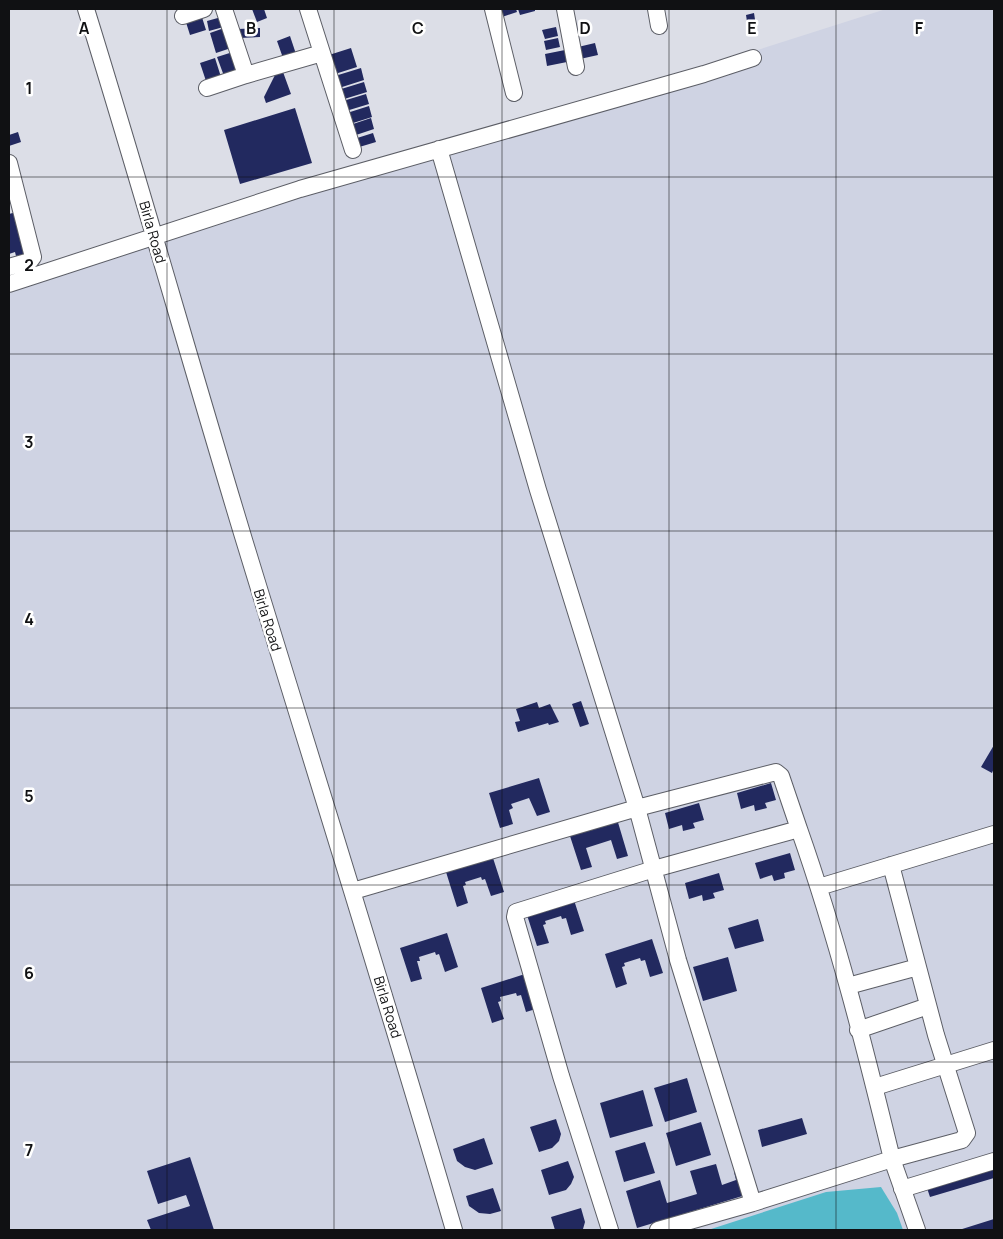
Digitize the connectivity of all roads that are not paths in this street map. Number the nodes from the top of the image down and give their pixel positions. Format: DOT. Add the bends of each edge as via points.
graph roads {
  1 [pos="86,9"];
  2 [pos="204,9"];
  3 [pos="224,9"];
  4 [pos="308,9"];
  5 [pos="493,9"];
  6 [pos="564,9"];
  7 [pos="656,9"];
  8 [pos="182,16"];
  9 [pos="658,26"];
  10 [pos="322,54"];
  11 [pos="753,58"];
  12 [pos="576,67"];
  13 [pos="246,75"];
  14 [pos="207,88"];
  15 [pos="514,92"];
  16 [pos="353,150"];
  17 [pos="439,150"];
  18 [pos="9,163"];
  19 [pos="154,236"];
  20 [pos="9,267"];
  21 [pos="9,284"];
  22 [pos="637,808"];
  23 [pos="798,829"];
  24 [pos="994,834"];
  25 [pos="891,865"];
  26 [pos="654,869"];
  27 [pos="819,887"];
  28 [pos="353,891"];
  29 [pos="918,967"];
  30 [pos="848,986"];
  31 [pos="928,1006"];
  32 [pos="858,1030"];
  33 [pos="994,1050"];
  34 [pos="945,1065"];
  35 [pos="875,1087"];
  36 [pos="892,1159"];
  37 [pos="994,1161"];
  38 [pos="902,1190"];
  39 [pos="753,1203"];
  40 [pos="454,1230"];
  41 [pos="610,1230"];
  42 [pos="658,1230"];
  43 [pos="917,1230"];
  1 -- 19 [label="street, Birla Road"];
  2 -- 8 [label="street"];
  3 -- 13 [label="street"];
  4 -- 10 [label="street"];
  5 -- 15 [label="street"];
  6 -- 12 [label="street"];
  7 -- 9 [label="street"];
  10 -- 13 [label="street"];
  10 -- 16 [label="street"];
  11 -- 17 [label="street"];
  13 -- 14 [label="street"];
  17 -- 19 [label="street" via="300,189"];
  17 -- 22 [label="street" via="538,490"];
  18 -- 20 [label="street" via="33,257 30,261"];
  19 -- 21 [label="street"];
  19 -- 28 [label="street, Birla Road"];
  22 -- 23 [label="street" via="778,772"];
  22 -- 26 [label="street"];
  22 -- 28 [label="street"];
  23 -- 26 [label="street"];
  23 -- 27 [label="street"];
  24 -- 25 [label="street"];
  25 -- 27 [label="street"];
  25 -- 29 [label="street"];
  26 -- 39 [label="street" via="678,960"];
  26 -- 41 [label="street" via="517,910 515,914 561,1076"];
  27 -- 30 [label="street"];
  28 -- 40 [label="street, Birla Road"];
  29 -- 30 [label="street"];
  29 -- 31 [label="street"];
  30 -- 32 [label="street"];
  31 -- 32 [label="street"];
  31 -- 34 [label="street"];
  32 -- 35 [label="street"];
  33 -- 34 [label="street"];
  34 -- 35 [label="street"];
  34 -- 36 [label="street" via="966,1136 962,1140"];
  35 -- 36 [label="street"];
  36 -- 38 [label="street"];
  36 -- 39 [label="street"];
  37 -- 38 [label="street"];
  38 -- 43 [label="street"];
  39 -- 42 [label="street"];
}
